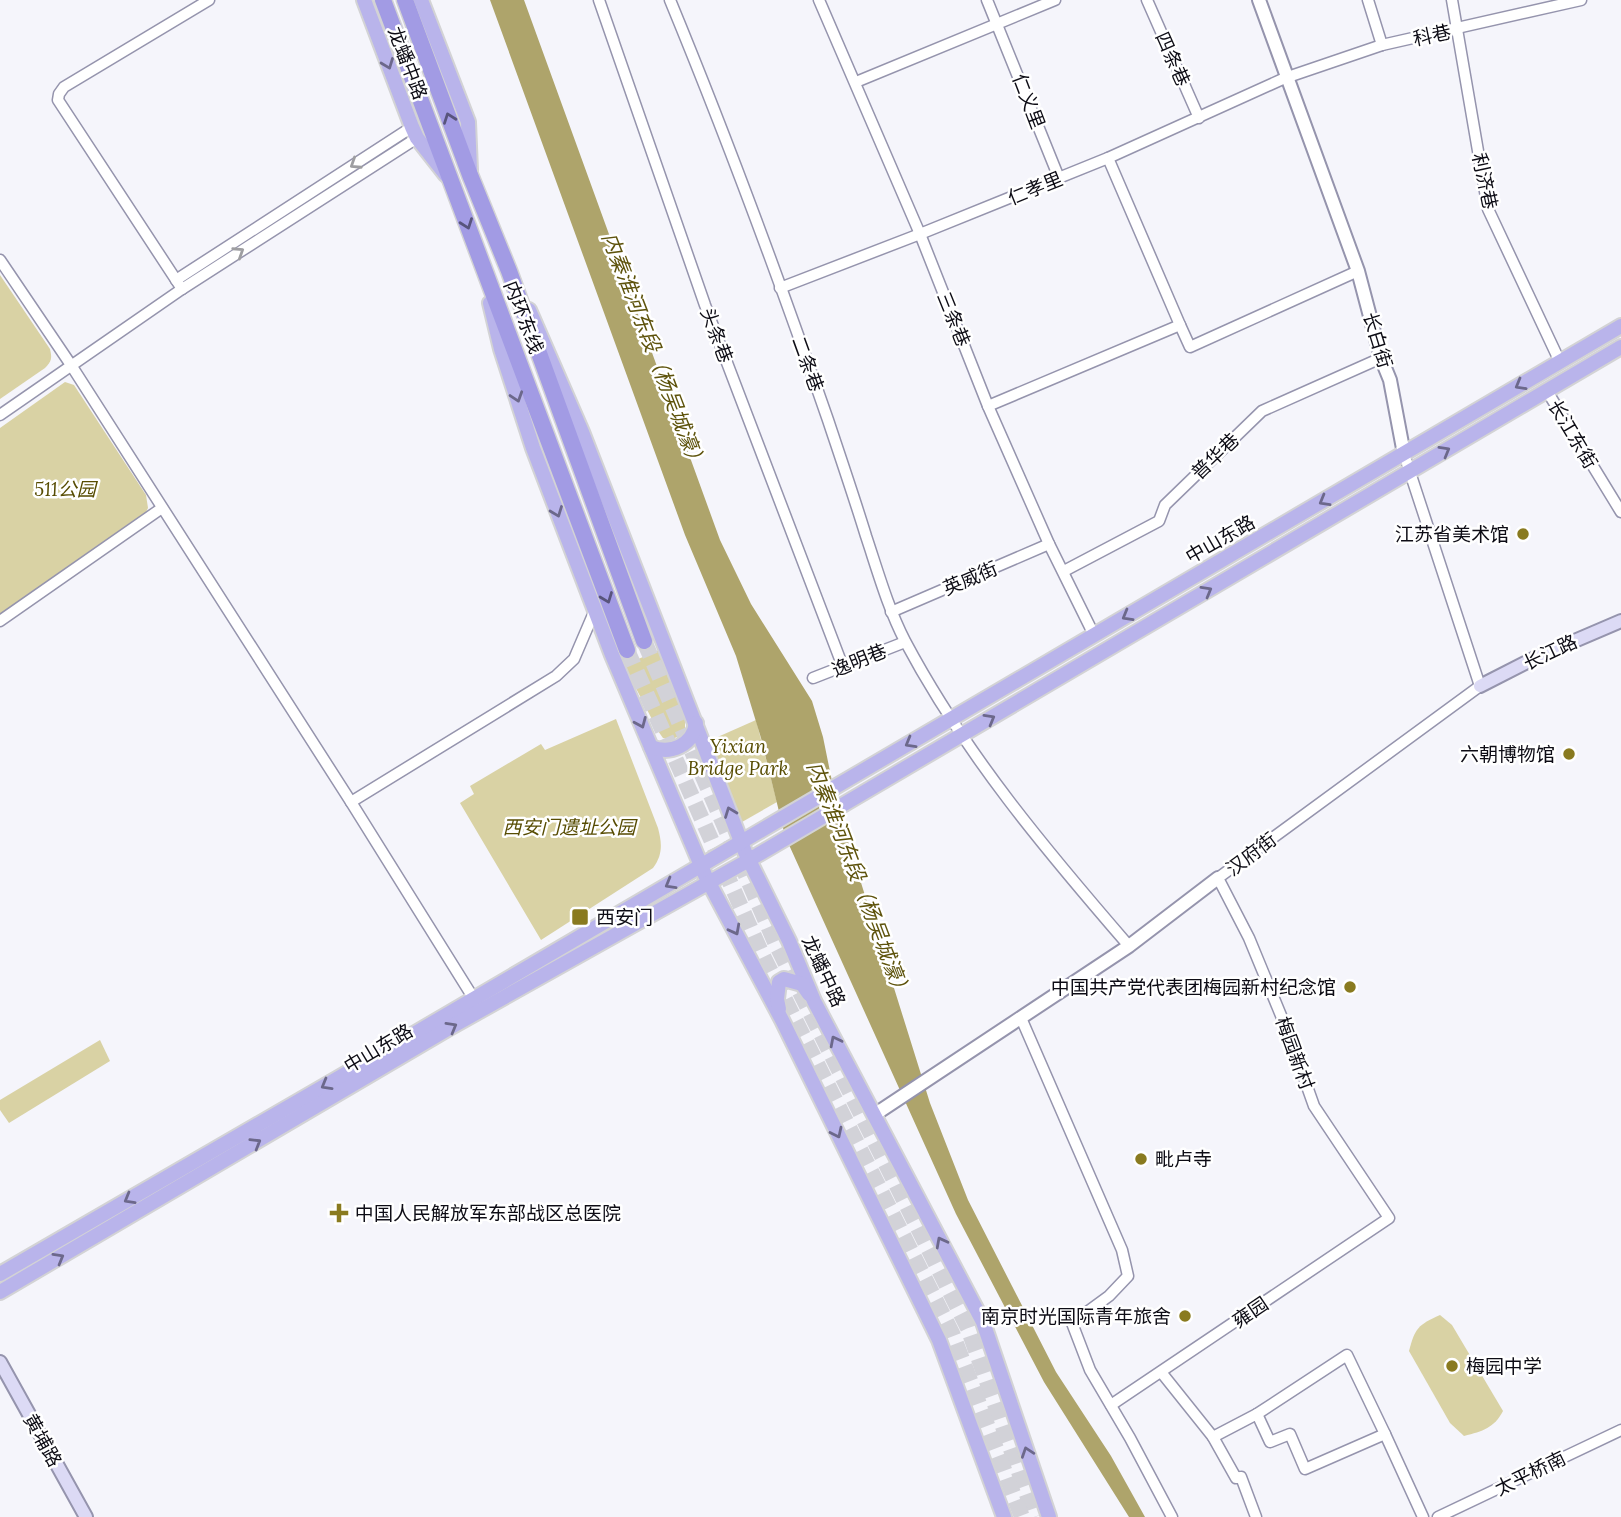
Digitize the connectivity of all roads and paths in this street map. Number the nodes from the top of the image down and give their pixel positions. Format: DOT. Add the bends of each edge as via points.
graph roads {
  1 [pos="209,0"];
  2 [pos="364,0"];
  3 [pos="383,0"];
  4 [pos="405,0"];
  5 [pos="421,0"];
  6 [pos="598,0"];
  7 [pos="670,0"];
  8 [pos="819,0"];
  9 [pos="988,0"];
  10 [pos="1055,0"];
  11 [pos="1147,0"];
  12 [pos="1259,0"];
  13 [pos="1368,0"];
  14 [pos="1452,0"];
  15 [pos="1581,0"];
  16 [pos="1539,5"];
  17 [pos="998,24"];
  18 [pos="1458,30"];
  19 [pos="1382,45"];
  20 [pos="1286,78"];
  21 [pos="856,82"];
  22 [pos="1199,118"];
  23 [pos="415,133"];
  24 [pos="1108,158"];
  25 [pos="470,175"];
  26 [pos="1059,178"];
  27 [pos="451,181"];
  28 [pos="920,234"];
  29 [pos="0,260"];
  30 [pos="480,260"];
  31 [pos="509,271"];
  32 [pos="1358,271"];
  33 [pos="179,284"];
  34 [pos="780,288"];
  35 [pos="1180,325"];
  36 [pos="1621,326"];
  37 [pos="1621,347"];
  38 [pos="1381,358"];
  39 [pos="1560,362"];
  40 [pos="71,365"];
  41 [pos="1547,391"];
  42 [pos="988,406"];
  43 [pos="0,415"];
  44 [pos="1404,454"];
  45 [pos="1410,472"];
  46 [pos="162,508"];
  47 [pos="1621,512"];
  48 [pos="1049,544"];
  49 [pos="1064,572"];
  50 [pos="594,610"];
  51 [pos="891,611"];
  52 [pos="0,621"];
  53 [pos="1621,621"];
  54 [pos="1094,635"];
  55 [pos="644,641"];
  56 [pos="905,642"];
  57 [pos="627,650"];
  58 [pos="843,667"];
  59 [pos="813,678"];
  60 [pos="1480,686"];
  61 [pos="951,721"];
  62 [pos="696,723"];
  63 [pos="961,736"];
  64 [pos="650,747"];
  65 [pos="351,802"];
  66 [pos="741,842"];
  67 [pos="749,860"];
  68 [pos="701,866"];
  69 [pos="1218,878"];
  70 [pos="709,883"];
  71 [pos="1129,946"];
  72 [pos="474,999"];
  73 [pos="814,1001"];
  74 [pos="1021,1018"];
  75 [pos="782,1020"];
  76 [pos="874,1115"];
  77 [pos="1390,1218"];
  78 [pos="0,1274"];
  79 [pos="0,1292"];
  80 [pos="0,1362"];
  81 [pos="1161,1371"];
  82 [pos="1111,1405"];
  83 [pos="1257,1414"];
  84 [pos="1621,1430"];
  85 [pos="1385,1434"];
  86 [pos="1213,1437"];
  87 [pos="86,1517"];
  88 [pos="1004,1517"];
  89 [pos="1049,1517"];
  90 [pos="1172,1517"];
  91 [pos="1256,1517"];
  92 [pos="1423,1517"];
  93 [pos="1438,1517"];
  1 -- 33 [label="street" via="64,88 58,100"];
  2 -- 23 [label="main road, 龙蟠中路, one-way"];
  3 -- 27 [label="highway, 内环东线"];
  25 -- 4 [label="highway, 内环东线, one-way"];
  5 -- 25 [label="main road, 龙蟠中路" via="468,122"];
  6 -- 58 [label="street, 头条巷" via="705,305"];
  7 -- 34 [label="street, 二条巷"];
  8 -- 21 [label="street, 三条巷"];
  9 -- 17 [label="street, 仁义里"];
  10 -- 17 [label="street"];
  11 -- 22 [label="street, 四条巷"];
  12 -- 20 [label="street, 长白街"];
  13 -- 19 [label="street"];
  14 -- 18 [label="street, 利济巷"];
  15 -- 16 [label="street, 科巷"];
  16 -- 18 [label="street, 科巷"];
  17 -- 21 [label="street"];
  17 -- 26 [label="street, 仁义里"];
  18 -- 19 [label="street, 科巷"];
  18 -- 39 [label="street, 利济巷" via="1488,209"];
  19 -- 20 [label="street, 科巷"];
  20 -- 22 [label="street, 仁孝里"];
  20 -- 32 [label="street, 长白街"];
  21 -- 28 [label="street, 三条巷"];
  22 -- 24 [label="street, 仁孝里"];
  23 -- 27 [label="main road, 龙蟠中路"];
  23 -- 33 [label="street"];
  24 -- 26 [label="street, 仁孝里"];
  24 -- 35 [label="street"];
  25 -- 31 [label="highway, 内环东线"];
  26 -- 28 [label="street, 仁孝里"];
  27 -- 30 [label="highway, 内环东线, one-way"];
  28 -- 34 [label="street, 仁孝里"];
  28 -- 42 [label="street, 三条巷"];
  29 -- 40 [label="street"];
  30 -- 50 [label="main road, one-way" via="501,349 533,448"];
  30 -- 57 [label="highway, 内环东线, one-way"];
  31 -- 55 [label="highway, 内环东线"];
  31 -- 62 [label="main road, 龙蟠中路" via="582,432"];
  32 -- 35 [label="street" via="1190,347"];
  32 -- 38 [label="street, 长白街"];
  33 -- 40 [label="street"];
  34 -- 51 [label="street, 二条巷"];
  35 -- 42 [label="street"];
  36 -- 39 [label="main road, 中山东路"];
  37 -- 41 [label="main road, 中山东路"];
  38 -- 44 [label="street, 长白街" via="1390,380"];
  38 -- 49 [label="street, 普华巷" via="1262,411 1165,505 1159,521"];
  39 -- 44 [label="main road, 中山东路, one-way"];
  40 -- 43 [label="street"];
  40 -- 46 [label="street"];
  45 -- 41 [label="main road, 中山东路, one-way"];
  41 -- 47 [label="street, 长江东街"];
  42 -- 48 [label="street, 三条巷"];
  44 -- 45 [label="street, 长白街"];
  44 -- 54 [label="main road, 中山东路, one-way"];
  45 -- 60 [label="street, 长白街"];
  63 -- 45 [label="main road, 中山东路, one-way"];
  46 -- 52 [label="street"];
  46 -- 65 [label="street"];
  48 -- 49 [label="street, 三条巷"];
  48 -- 51 [label="street, 英威街"];
  49 -- 54 [label="street, 三条巷"];
  50 -- 64 [label="main road, one-way"];
  50 -- 65 [label="street" via="574,659 555,676"];
  51 -- 56 [label="street, 二条巷"];
  53 -- 60 [label="main road, 长江路"];
  54 -- 61 [label="main road, 中山东路"];
  56 -- 58 [label="street, 逸明巷"];
  56 -- 61 [label="street, 二条巷"];
  58 -- 59 [label="street, 逸明巷"];
  60 -- 69 [label="street, 汉府街"];
  61 -- 63 [label="street"];
  61 -- 66 [label="main road, 中山东路, one-way"];
  62 -- 64 [label="main road" via="695,734 682,745 665,751"];
  66 -- 62 [label="main road, 龙蟠中路, one-way"];
  63 -- 67 [label="main road, 中山东路"];
  63 -- 71 [label="street" via="1023,821"];
  64 -- 68 [label="main road"];
  65 -- 72 [label="street"];
  66 -- 67 [label="main road, 龙蟠中路"];
  66 -- 68 [label="main road, 中山东路"];
  67 -- 70 [label="main road, 中山东路"];
  67 -- 73 [label="main road, 龙蟠中路"];
  68 -- 70 [label="main road"];
  68 -- 72 [label="main road, 中山东路, one-way"];
  69 -- 71 [label="street, 汉府街"];
  69 -- 77 [label="street, 梅园新村" via="1254,950 1314,1106"];
  70 -- 75 [label="main road, one-way"];
  79 -- 70 [label="main road, 中山东路, one-way" via="451,1027"];
  71 -- 74 [label="street, 汉府街"];
  72 -- 78 [label="main road, 中山东路, one-way"];
  73 -- 75 [label="main road" via="802,984 784,979 779,982 777,999"];
  76 -- 73 [label="main road, 龙蟠中路, one-way"];
  74 -- 76 [label="street, 汉府街"];
  74 -- 82 [label="street" via="1122,1250 1128,1276 1072,1323 1090,1370"];
  75 -- 88 [label="main road, one-way" via="939,1340"];
  89 -- 76 [label="main road, 龙蟠中路, one-way" via="983,1322"];
  77 -- 81 [label="street, 雍园"];
  80 -- 87 [label="main road, 黄埔路"];
  81 -- 82 [label="street, 雍园"];
  81 -- 86 [label="street"];
  82 -- 90 [label="street"];
  83 -- 85 [label="street" via="1270,1442 1290,1434 1305,1469"];
  83 -- 85 [label="street" via="1347,1355"];
  83 -- 86 [label="street"];
  84 -- 93 [label="street, 太平桥南"];
  85 -- 92 [label="street"];
  86 -- 91 [label="street" via="1236,1478 1241,1477"];
}
